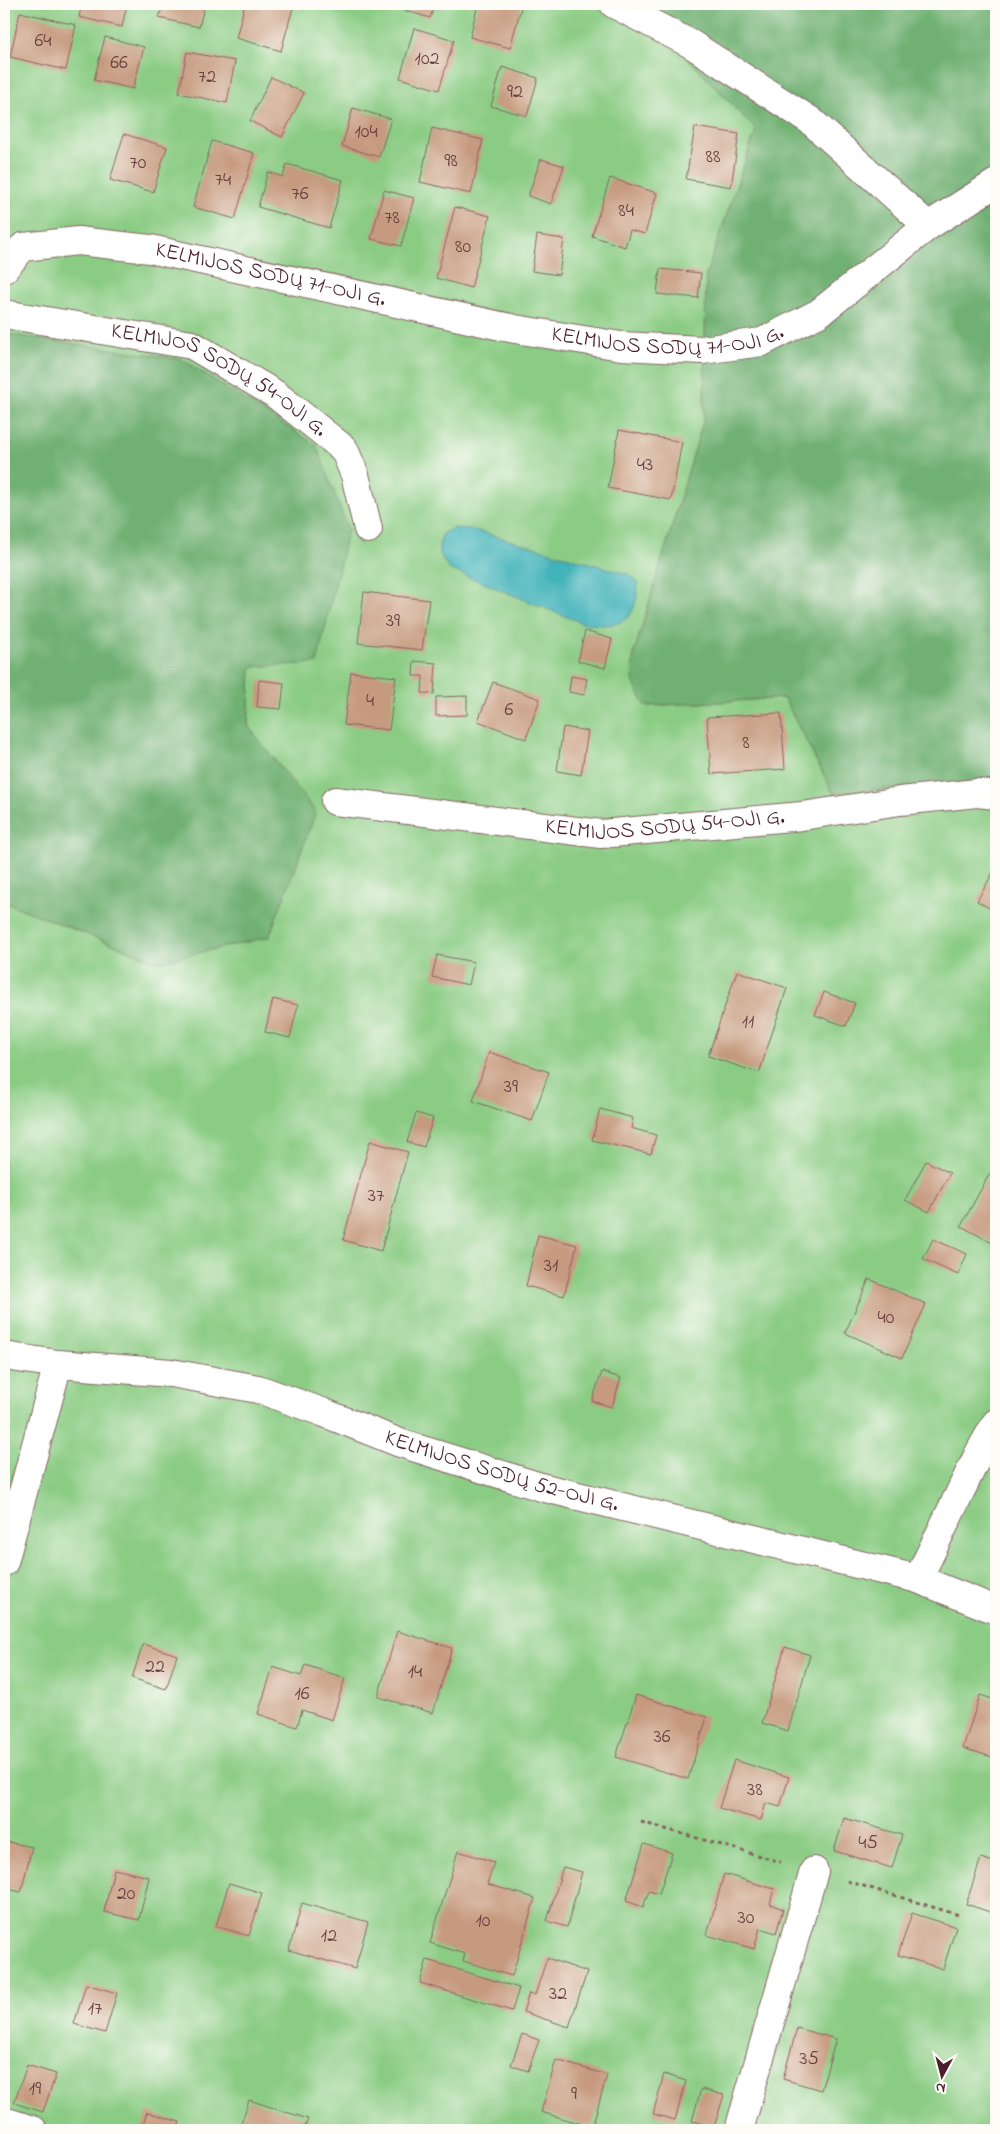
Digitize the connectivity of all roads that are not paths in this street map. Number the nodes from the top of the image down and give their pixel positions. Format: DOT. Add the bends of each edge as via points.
graph roads {
  1 [pos="614,4"];
  2 [pos="996,183"];
  3 [pos="928,226"];
  4 [pos="4,269"];
  5 [pos="4,314"];
  6 [pos="368,529"];
  7 [pos="996,795"];
  8 [pos="336,801"];
  9 [pos="4,1356"];
  10 [pos="58,1364"];
  11 [pos="996,1424"];
  12 [pos="4,1562"];
  13 [pos="918,1579"];
  14 [pos="996,1610"];
  15 [pos="814,1871"];
  16 [pos="4,2121"];
  17 [pos="33,2130"];
  18 [pos="739,2130"];
  1 -- 3 [label="street" via="691,44 811,120"];
  2 -- 3 [label="street, KELMIJOS SODŲ 71-OJI G."];
  3 -- 4 [label="street, KELMIJOS SODŲ 71-OJI G." via="819,313 762,342 702,350 622,346 515,329 150,249 78,241 23,247"];
  5 -- 6 [label="street, KELMIJOS SODŲ 54-OJI G." via="192,345 274,394 344,449 355,475"];
  7 -- 8 [label="street, KELMIJOS SODŲ 54-OJI G." via="976,793 802,816 601,834"];
  9 -- 10 [label="street, KELMIJOS SODŲ 52-OJI G."];
  10 -- 12 [label="street"];
  10 -- 13 [label="street, KELMIJOS SODŲ 52-OJI G." via="171,1374 258,1389 400,1443 541,1487"];
  11 -- 13 [label="street"];
  13 -- 14 [label="street, KELMIJOS SODŲ 52-OJI G."];
  15 -- 18 [label="street"];
  16 -- 17 [label="street"];
}
